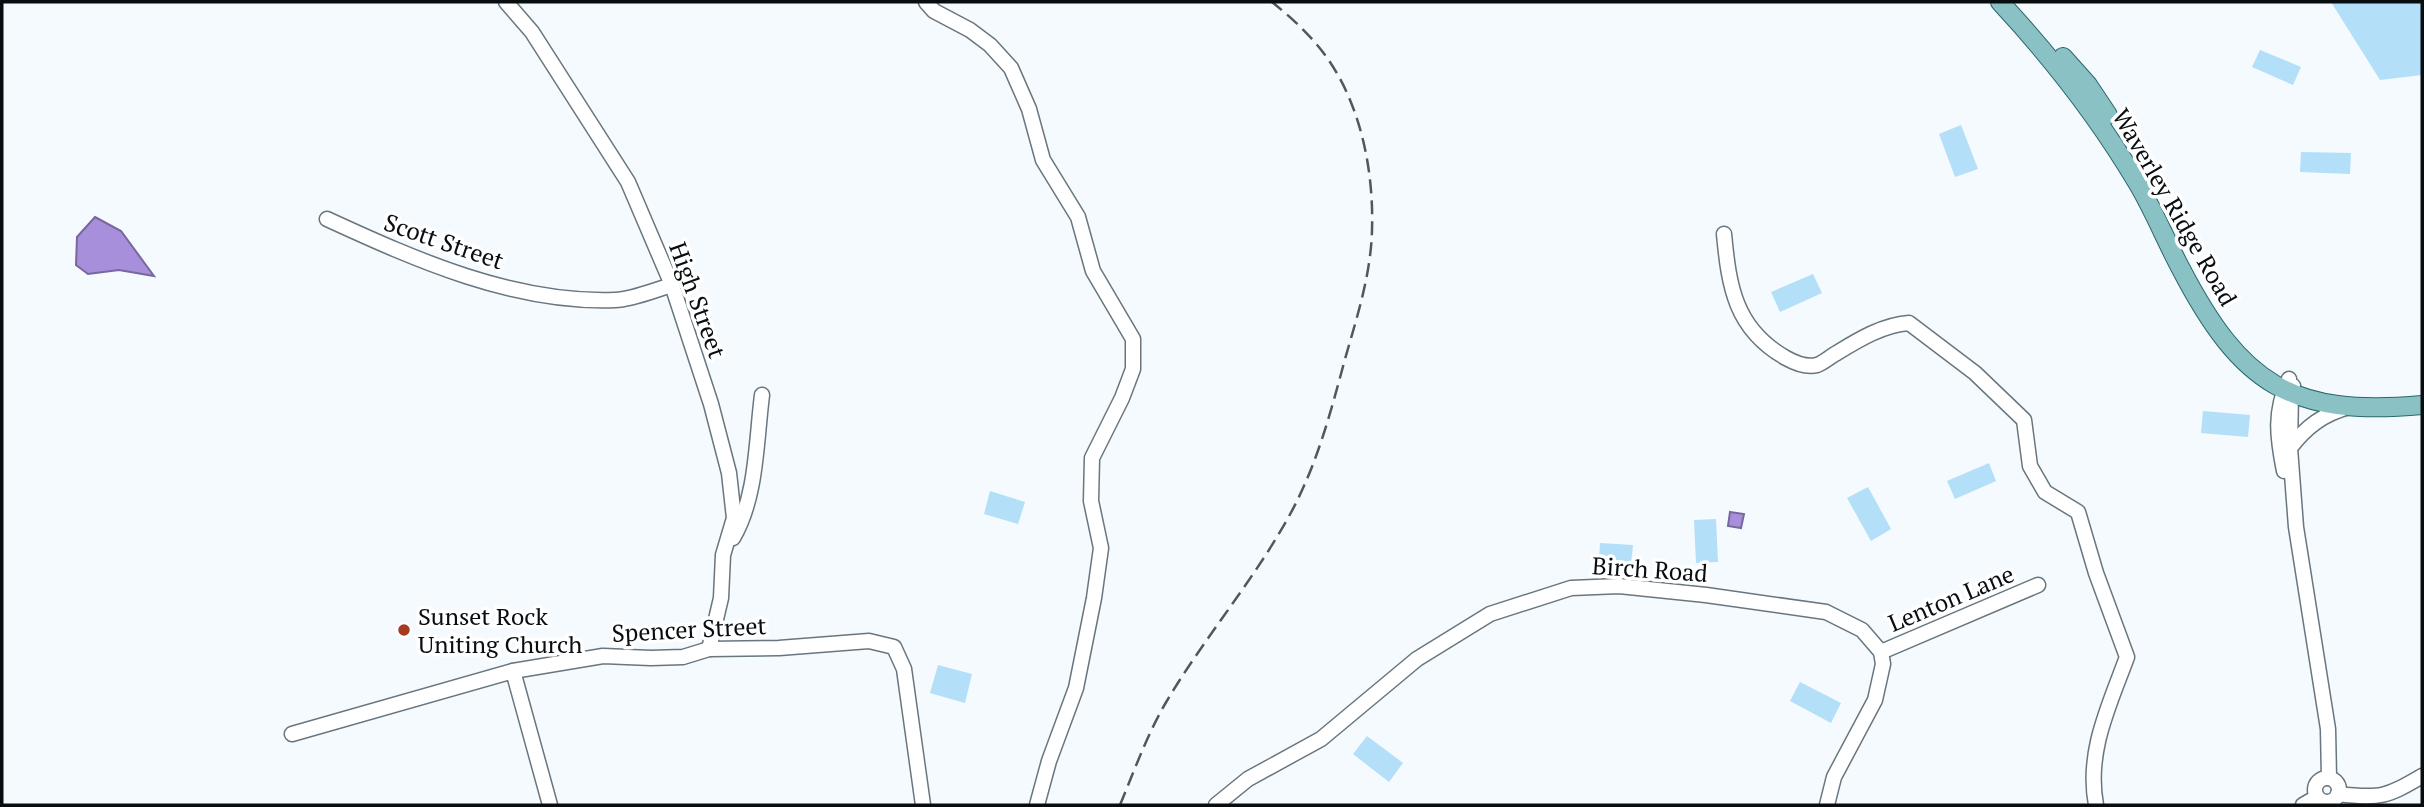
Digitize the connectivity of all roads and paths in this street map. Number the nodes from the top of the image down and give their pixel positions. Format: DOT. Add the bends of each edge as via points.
graph roads {
  1 [pos="506,2"];
  2 [pos="926,2"];
  3 [pos="2000,2"];
  4 [pos="327,219"];
  5 [pos="1724,234"];
  6 [pos="672,285"];
  7 [pos="2290,386"];
  8 [pos="762,395"];
  9 [pos="2422,397"];
  10 [pos="2422,405"];
  11 [pos="2349,407"];
  12 [pos="2290,448"];
  13 [pos="2296,527"];
  14 [pos="723,555"];
  15 [pos="2038,585"];
  16 [pos="709,649"];
  17 [pos="1881,652"];
  18 [pos="513,671"];
  19 [pos="292,734"];
  20 [pos="2422,776"];
  21 [pos="2329,779"];
  22 [pos="2338,794"];
  23 [pos="2317,797"];
  24 [pos="2372,802"];
  25 [pos="550,805"];
  26 [pos="923,805"];
  27 [pos="1037,805"];
  28 [pos="1216,805"];
  29 [pos="1827,805"];
  30 [pos="2096,805"];
  31 [pos="2303,805"];
  1 -- 6 [label="street, High Street" via="532,32 628,182"];
  2 -- 27 [label="street" via="990,45 1011,68 1029,109 1043,160 1078,216 1093,271 1133,339 1133,369 1092,458 1091,501 1101,548 1094,598 1076,688"];
  3 -- 7 [label="main road, Waverley Ridge Road" via="2090,109 2124,160 2220,333 2251,368"];
  4 -- 6 [label="street, Scott Street" via="480,282 553,296 618,300"];
  5 -- 30 [label="street" via="1734,299 1751,329 1777,352 1799,365 1816,366 1864,337 1894,324 1909,323 1975,373 2024,420 2030,466 2045,492 2078,512 2127,657 2099,733 2092,783"];
  6 -- 14 [label="street, High Street" via="729,472 734,518"];
  7 -- 9 [label="main road, Waverley Ridge Road" via="2351,399"];
  7 -- 11 [label="main road, Waverley Ridge Road" via="2311,400"];
  7 -- 12 [label="street"];
  7 -- 13 [label="street" via="2277,421"];
  8 -- 14 [label="street" via="744,520"];
  10 -- 11 [label="main road, Waverley Ridge Road"];
  11 -- 12 [label="street, Waverley Ridge Road" via="2314,421"];
  12 -- 13 [label="street"];
  13 -- 21 [label="street" via="2328,729"];
  14 -- 16 [label="street, High Street" via="721,598"];
  15 -- 17 [label="street, Lenton Lane"];
  16 -- 18 [label="street, Spencer Street" via="683,657 603,656"];
  16 -- 26 [label="street, Spencer Street" via="869,641 894,647 904,669"];
  17 -- 28 [label="street, Birch Road" via="1862,630 1826,612 1619,586 1571,587 1490,614 1417,659 1321,739 1248,779"];
  17 -- 29 [label="street" via="1875,701 1834,778"];
  18 -- 19 [label="street, Spencer Street"];
  18 -- 25 [label="street"];
  20 -- 24 [label="street"];
  21 -- 22 [label="street" via="2337,784"];
  21 -- 23 [label="street" via="2318,782"];
  22 -- 23 [label="street" via="2330,802"];
  22 -- 24 [label="street"];
  23 -- 31 [label="street"];
}
